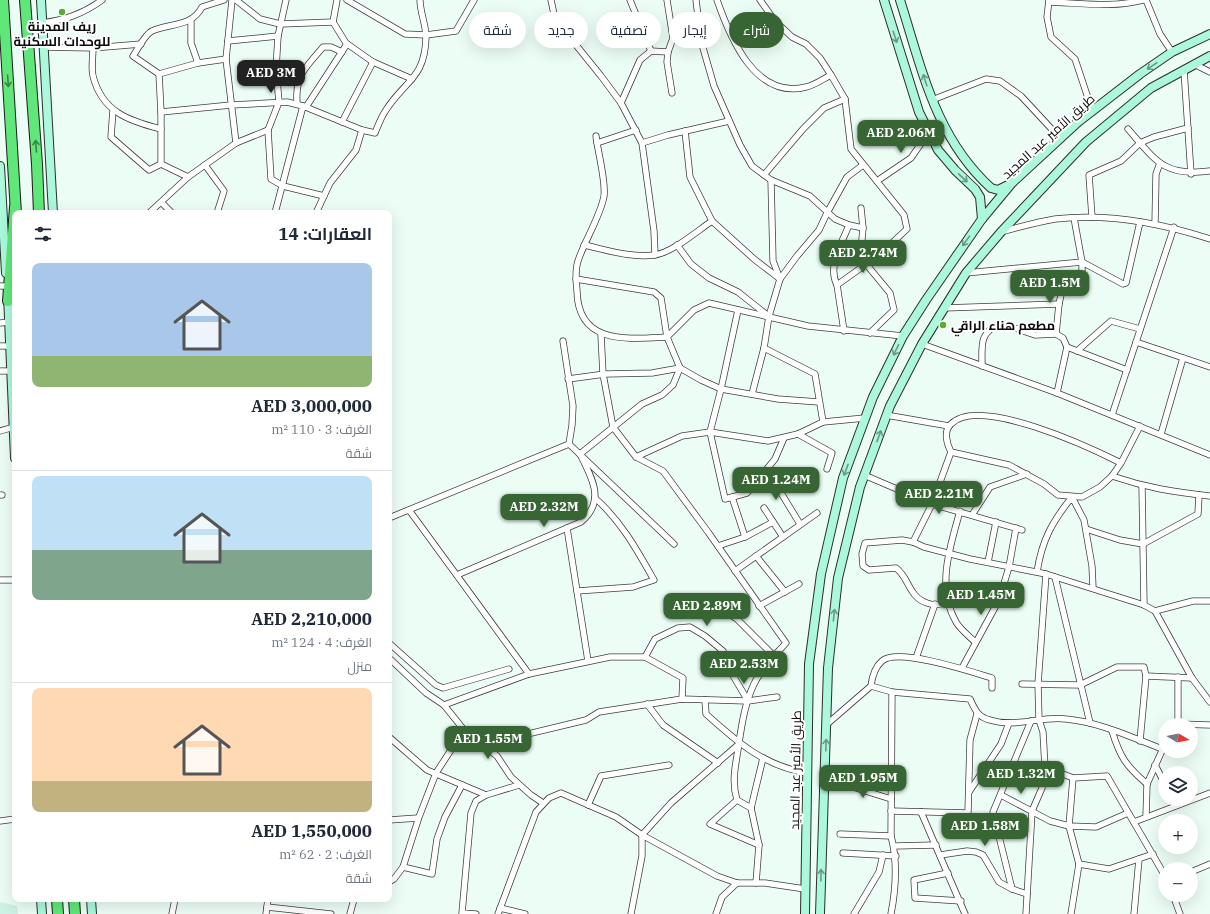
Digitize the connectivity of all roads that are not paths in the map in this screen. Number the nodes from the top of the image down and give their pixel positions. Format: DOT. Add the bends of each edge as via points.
graph roads {
  1 [pos="3,0"];
  2 [pos="26,0"];
  3 [pos="41,0"];
  4 [pos="102,0"];
  5 [pos="224,0"];
  6 [pos="232,0"];
  7 [pos="236,0"];
  8 [pos="286,0"];
  9 [pos="336,0"];
  10 [pos="347,0"];
  11 [pos="420,0"];
  12 [pos="474,0"];
  13 [pos="551,0"];
  14 [pos="630,0"];
  15 [pos="667,0"];
  16 [pos="696,0"];
  17 [pos="717,0"];
  18 [pos="760,0"];
  19 [pos="884,0"];
  20 [pos="900,0"];
  21 [pos="1143,0"];
  22 [pos="1146,0"];
  23 [pos="1049,1"];
  24 [pos="191,20"];
  25 [pos="333,22"];
  26 [pos="42,23"];
  27 [pos="280,24"];
  28 [pos="1210,34"];
  29 [pos="426,35"];
  30 [pos="278,36"];
  31 [pos="228,41"];
  32 [pos="141,44"];
  33 [pos="347,44"];
  34 [pos="43,47"];
  35 [pos="93,48"];
  36 [pos="651,51"];
  37 [pos="342,52"];
  38 [pos="668,52"];
  39 [pos="1172,52"];
  40 [pos="1210,56"];
  41 [pos="226,59"];
  42 [pos="374,62"];
  43 [pos="198,63"];
  44 [pos="1194,64"];
  45 [pos="1184,70"];
  46 [pos="1210,72"];
  47 [pos="159,74"];
  48 [pos="831,75"];
  49 [pos="412,79"];
  50 [pos="672,93"];
  51 [pos="845,99"];
  52 [pos="932,100"];
  53 [pos="279,102"];
  54 [pos="621,103"];
  55 [pos="231,104"];
  56 [pos="297,104"];
  57 [pos="304,107"];
  58 [pos="113,110"];
  59 [pos="1094,110"];
  60 [pos="161,112"];
  61 [pos="729,121"];
  62 [pos="342,122"];
  63 [pos="1188,128"];
  64 [pos="161,129"];
  65 [pos="1128,129"];
  66 [pos="268,130"];
  67 [pos="362,130"];
  68 [pos="636,130"];
  69 [pos="685,131"];
  70 [pos="929,132"];
  71 [pos="596,136"];
  72 [pos="1060,138"];
  73 [pos="236,143"];
  74 [pos="596,143"];
  75 [pos="642,143"];
  76 [pos="1140,143"];
  77 [pos="37,164"];
  78 [pos="161,164"];
  79 [pos="1160,164"];
  80 [pos="205,165"];
  81 [pos="863,165"];
  82 [pos="0,166"];
  83 [pos="1210,171"];
  84 [pos="1191,174"];
  85 [pos="764,175"];
  86 [pos="188,177"];
  87 [pos="771,180"];
  88 [pos="877,181"];
  89 [pos="1012,183"];
  90 [pos="283,186"];
  91 [pos="324,196"];
  92 [pos="162,203"];
  93 [pos="861,208"];
  94 [pos="16,209"];
  95 [pos="39,210"];
  96 [pos="44,210"];
  97 [pos="53,210"];
  98 [pos="153,210"];
  99 [pos="169,210"];
  100 [pos="218,210"];
  101 [pos="276,210"];
  102 [pos="317,210"];
  103 [pos="827,213"];
  104 [pos="1092,217"];
  105 [pos="1074,218"];
  106 [pos="982,219"];
  107 [pos="712,221"];
  108 [pos="1140,222"];
  109 [pos="1155,224"];
  110 [pos="849,225"];
  111 [pos="1174,227"];
  112 [pos="863,228"];
  113 [pos="1001,232"];
  114 [pos="1210,239"];
  115 [pos="584,245"];
  116 [pos="677,245"];
  117 [pos="12,255"];
  118 [pos="656,255"];
  119 [pos="1082,262"];
  120 [pos="866,264"];
  121 [pos="966,273"];
  122 [pos="576,279"];
  123 [pos="780,279"];
  124 [pos="837,285"];
  125 [pos="4,286"];
  126 [pos="8,301"];
  127 [pos="1059,304"];
  128 [pos="944,308"];
  129 [pos="738,310"];
  130 [pos="768,316"];
  131 [pos="9,322"];
  132 [pos="0,323"];
  133 [pos="1140,329"];
  134 [pos="844,331"];
  135 [pos="870,333"];
  136 [pos="1056,334"];
  137 [pos="601,335"];
  138 [pos="903,336"];
  139 [pos="667,337"];
  140 [pos="563,341"];
  141 [pos="1136,342"];
  142 [pos="922,344"];
  143 [pos="0,346"];
  144 [pos="10,346"];
  145 [pos="1067,347"];
  146 [pos="764,348"];
  147 [pos="1077,351"];
  148 [pos="1183,358"];
  149 [pos="982,366"];
  150 [pos="1210,367"];
  151 [pos="680,368"];
  152 [pos="1127,370"];
  153 [pos="0,371"];
  154 [pos="11,371"];
  155 [pos="603,374"];
  156 [pos="568,379"];
  157 [pos="12,389"];
  158 [pos="721,389"];
  159 [pos="1057,393"];
  160 [pos="752,394"];
  161 [pos="819,402"];
  162 [pos="886,415"];
  163 [pos="1112,415"];
  164 [pos="865,418"];
  165 [pos="823,422"];
  166 [pos="948,426"];
  167 [pos="1140,426"];
  168 [pos="12,427"];
  169 [pos="613,427"];
  170 [pos="0,431"];
  171 [pos="710,432"];
  172 [pos="798,434"];
  173 [pos="1161,434"];
  174 [pos="784,438"];
  175 [pos="568,444"];
  176 [pos="951,452"];
  177 [pos="1209,452"];
  178 [pos="580,454"];
  179 [pos="636,457"];
  180 [pos="1121,463"];
  181 [pos="827,469"];
  182 [pos="767,470"];
  183 [pos="1027,474"];
  184 [pos="864,475"];
  185 [pos="1112,476"];
  186 [pos="1142,486"];
  187 [pos="1199,495"];
  188 [pos="1210,496"];
  189 [pos="732,497"];
  190 [pos="1072,497"];
  191 [pos="595,498"];
  192 [pos="932,504"];
  193 [pos="764,508"];
  194 [pos="408,510"];
  195 [pos="960,511"];
  196 [pos="817,512"];
  197 [pos="972,514"];
  198 [pos="392,517"];
  199 [pos="773,522"];
  200 [pos="996,522"];
  201 [pos="800,524"];
  202 [pos="567,528"];
  203 [pos="1086,530"];
  204 [pos="783,536"];
  205 [pos="745,537"];
  206 [pos="913,542"];
  207 [pos="674,544"];
  208 [pos="1143,544"];
  209 [pos="718,546"];
  210 [pos="949,553"];
  211 [pos="756,556"];
  212 [pos="988,562"];
  213 [pos="1009,567"];
  214 [pos="735,571"];
  215 [pos="1038,572"];
  216 [pos="1046,574"];
  217 [pos="457,576"];
  218 [pos="1055,577"];
  219 [pos="0,580"];
  220 [pos="12,580"];
  221 [pos="799,584"];
  222 [pos="1093,588"];
  223 [pos="577,591"];
  224 [pos="785,592"];
  225 [pos="1210,601"];
  226 [pos="947,602"];
  227 [pos="935,604"];
  228 [pos="1144,605"];
  229 [pos="759,606"];
  230 [pos="718,608"];
  231 [pos="1154,611"];
  232 [pos="975,642"];
  233 [pos="392,645"];
  234 [pos="774,656"];
  235 [pos="645,657"];
  236 [pos="916,658"];
  237 [pos="392,661"];
  238 [pos="588,661"];
  239 [pos="962,668"];
  240 [pos="509,669"];
  241 [pos="529,674"];
  242 [pos="1146,676"];
  243 [pos="1178,677"];
  244 [pos="1192,678"];
  245 [pos="1022,684"];
  246 [pos="1038,684"];
  247 [pos="871,686"];
  248 [pos="1080,686"];
  249 [pos="992,688"];
  250 [pos="892,692"];
  251 [pos="778,697"];
  252 [pos="682,699"];
  253 [pos="705,700"];
  254 [pos="748,701"];
  255 [pos="1210,702"];
  256 [pos="647,704"];
  257 [pos="444,705"];
  258 [pos="976,714"];
  259 [pos="1179,718"];
  260 [pos="1039,720"];
  261 [pos="1031,721"];
  262 [pos="1009,723"];
  263 [pos="1090,723"];
  264 [pos="826,725"];
  265 [pos="1198,725"];
  266 [pos="1210,725"];
  267 [pos="464,730"];
  268 [pos="1112,731"];
  269 [pos="392,740"];
  270 [pos="1140,741"];
  271 [pos="739,744"];
  272 [pos="482,745"];
  273 [pos="1158,745"];
  274 [pos="764,758"];
  275 [pos="1158,758"];
  276 [pos="718,763"];
  277 [pos="669,765"];
  278 [pos="1155,765"];
  279 [pos="1045,767"];
  280 [pos="1158,771"];
  281 [pos="436,773"];
  282 [pos="807,773"];
  283 [pos="1073,778"];
  284 [pos="840,783"];
  285 [pos="1147,784"];
  286 [pos="462,785"];
  287 [pos="519,785"];
  288 [pos="969,792"];
  289 [pos="1210,793"];
  290 [pos="486,795"];
  291 [pos="1001,795"];
  292 [pos="1198,798"];
  293 [pos="891,799"];
  294 [pos="737,800"];
  295 [pos="543,803"];
  296 [pos="588,805"];
  297 [pos="1176,806"];
  298 [pos="751,808"];
  299 [pos="891,811"];
  300 [pos="1032,811"];
  301 [pos="921,812"];
  302 [pos="1128,813"];
  303 [pos="1146,817"];
  304 [pos="418,818"];
  305 [pos="12,819"];
  306 [pos="392,820"];
  307 [pos="0,821"];
  308 [pos="1134,822"];
  309 [pos="1069,826"];
  310 [pos="840,834"];
  311 [pos="642,835"];
  312 [pos="891,836"];
  313 [pos="759,845"];
  314 [pos="936,845"];
  315 [pos="894,846"];
  316 [pos="843,853"];
  317 [pos="1153,854"];
  318 [pos="940,855"];
  319 [pos="883,856"];
  320 [pos="896,856"];
  321 [pos="1139,859"];
  322 [pos="1158,863"];
  323 [pos="1079,864"];
  324 [pos="1210,864"];
  325 [pos="403,868"];
  326 [pos="1198,869"];
  327 [pos="948,873"];
  328 [pos="392,880"];
  329 [pos="737,883"];
  330 [pos="756,883"];
  331 [pos="805,889"];
  332 [pos="1012,889"];
  333 [pos="1027,894"];
  334 [pos="960,901"];
  335 [pos="41,902"];
  336 [pos="57,902"];
  337 [pos="74,902"];
  338 [pos="91,902"];
  339 [pos="174,902"];
  340 [pos="268,902"];
  341 [pos="353,902"];
  342 [pos="1176,902"];
  343 [pos="267,906"];
  344 [pos="1177,906"];
  345 [pos="500,908"];
  346 [pos="461,913"];
  347 [pos="42,914"];
  348 [pos="58,914"];
  349 [pos="75,914"];
  350 [pos="92,914"];
  351 [pos="172,914"];
  352 [pos="266,914"];
  353 [pos="331,914"];
  354 [pos="350,914"];
  355 [pos="476,914"];
  356 [pos="498,914"];
  357 [pos="525,914"];
  358 [pos="631,914"];
  359 [pos="716,914"];
  360 [pos="805,914"];
  361 [pos="820,914"];
  362 [pos="854,914"];
  363 [pos="892,914"];
  364 [pos="965,914"];
  365 [pos="1026,914"];
  366 [pos="1071,914"];
  367 [pos="1134,914"];
  368 [pos="1177,914"];
  369 [pos="1180,914"];
  1 -- 94 [label="highway, one-way"];
  77 -- 2 [label="highway, one-way"];
  3 -- 26 [label="main road"];
  4 -- 26 [label="street" via="84,13"];
  5 -- 24 [label="street" via="202,7 198,16"];
  6 -- 31 [label="street"];
  7 -- 27 [label="street" via="260,19"];
  8 -- 27 [label="street"];
  9 -- 25 [label="street"];
  10 -- 29 [label="street" via="405,34"];
  11 -- 29 [label="street"];
  12 -- 29 [label="street" via="456,31"];
  13 -- 54 [label="street" via="555,19"];
  14 -- 36 [label="street"];
  15 -- 38 [label="street" via="673,38"];
  16 -- 61 [label="street" via="706,60"];
  17 -- 48 [label="street" via="737,48 749,66 775,86 794,89 807,87"];
  18 -- 48 [label="street" via="775,21 820,58"];
  19 -- 70 [label="main road, one-way" via="919,112"];
  52 -- 20 [label="main road, one-way"];
  21 -- 23 [label="street" via="1129,4"];
  22 -- 39 [label="street" via="1160,34"];
  23 -- 59 [label="street" via="1047,17 1051,37 1075,59"];
  24 -- 32 [label="street" via="150,31"];
  24 -- 43 [label="street" via="191,43"];
  25 -- 27 [label="street"];
  25 -- 33 [label="street"];
  26 -- 34 [label="main road"];
  27 -- 30 [label="street"];
  28 -- 39 [label="main road, طريق الأمير عبد المجيد"];
  29 -- 49 [label="street" via="424,57 418,74"];
  30 -- 31 [label="street"];
  30 -- 53 [label="street" via="276,69"];
  31 -- 41 [label="street"];
  32 -- 35 [label="street"];
  32 -- 47 [label="street" via="133,56"];
  33 -- 37 [label="street"];
  33 -- 42 [label="street"];
  34 -- 35 [label="street"];
  34 -- 97 [label="main road"];
  35 -- 58 [label="street" via="93,75 103,98"];
  36 -- 38 [label="street"];
  36 -- 54 [label="street" via="640,60"];
  37 -- 56 [label="street" via="331,47 323,48 297,82"];
  37 -- 57 [label="street"];
  38 -- 50 [label="street"];
  39 -- 59 [label="main road, طريق الأمير عبد المجيد, one-way"];
  40 -- 44 [label="main road"];
  41 -- 43 [label="street"];
  41 -- 55 [label="street"];
  42 -- 49 [label="street"];
  42 -- 62 [label="street"];
  43 -- 47 [label="street"];
  44 -- 45 [label="main road"];
  44 -- 46 [label="street"];
  45 -- 63 [label="street"];
  45 -- 113 [label="main road" via="1151,88 1086,142"];
  47 -- 60 [label="street"];
  48 -- 51 [label="street"];
  49 -- 67 [label="street" via="386,110 375,133"];
  51 -- 81 [label="street" via="851,149"];
  51 -- 85 [label="street" via="824,108"];
  52 -- 72 [label="street" via="986,79 1000,81 1021,96"];
  52 -- 89 [label="main road" via="947,134 982,180 991,188 998,190"];
  53 -- 55 [label="street"];
  53 -- 56 [label="street"];
  53 -- 66 [label="street"];
  54 -- 68 [label="street"];
  55 -- 60 [label="street"];
  55 -- 73 [label="street"];
  56 -- 57 [label="street"];
  57 -- 62 [label="street"];
  57 -- 90 [label="street"];
  58 -- 64 [label="street" via="126,118"];
  58 -- 78 [label="street" via="111,136 149,170"];
  59 -- 72 [label="main road, طريق الأمير عبد المجيد"];
  60 -- 64 [label="street"];
  61 -- 69 [label="street"];
  61 -- 85 [label="street" via="752,166"];
  62 -- 67 [label="street"];
  63 -- 76 [label="street"];
  63 -- 84 [label="street"];
  64 -- 78 [label="street"];
  65 -- 76 [label="street"];
  66 -- 73 [label="street"];
  66 -- 90 [label="street" via="271,179"];
  67 -- 91 [label="street" via="356,150 330,182"];
  68 -- 74 [label="street"];
  68 -- 75 [label="street"];
  69 -- 75 [label="street"];
  69 -- 107 [label="street" via="690,177"];
  70 -- 88 [label="street" via="910,158"];
  70 -- 106 [label="main road, one-way" via="938,150 980,197"];
  71 -- 74 [label="street"];
  72 -- 89 [label="main road, طريق الأمير عبد المجيد"];
  73 -- 80 [label="street"];
  74 -- 115 [label="street" via="604,183 604,197"];
  75 -- 118 [label="street"];
  76 -- 79 [label="street"];
  76 -- 104 [label="street" via="1121,161 1089,175"];
  77 -- 95 [label="highway"];
  77 -- 96 [label="highway"];
  78 -- 86 [label="street"];
  79 -- 84 [label="street" via="1176,172"];
  79 -- 109 [label="street" via="1156,174"];
  80 -- 86 [label="street"];
  80 -- 100 [label="street" via="224,191"];
  81 -- 88 [label="street"];
  81 -- 103 [label="street" via="848,177"];
  82 -- 125 [label="main road"];
  83 -- 84 [label="street"];
  85 -- 87 [label="street"];
  86 -- 92 [label="street"];
  87 -- 103 [label="street" via="810,196"];
  87 -- 123 [label="street" via="773,261"];
  88 -- 120 [label="street" via="904,215 907,229"];
  89 -- 106 [label="main road, طريق الأمير عبد المجيد"];
  90 -- 91 [label="street"];
  90 -- 101 [label="street"];
  91 -- 102 [label="street"];
  92 -- 98 [label="street"];
  92 -- 99 [label="street"];
  93 -- 112 [label="street"];
  103 -- 110 [label="street"];
  103 -- 123 [label="street" via="819,230"];
  104 -- 105 [label="street"];
  104 -- 108 [label="street"];
  105 -- 113 [label="street"];
  105 -- 119 [label="street"];
  106 -- 138 [label="main road, طريق الأمير عبد المجيد, one-way" via="949,264"];
  107 -- 116 [label="street"];
  107 -- 123 [label="street" via="754,260"];
  108 -- 109 [label="street"];
  108 -- 119 [label="street" via="1126,283 1123,284"];
  109 -- 111 [label="street"];
  110 -- 112 [label="street"];
  110 -- 124 [label="street" via="834,262 833,277"];
  111 -- 114 [label="street"];
  111 -- 133 [label="street"];
  112 -- 120 [label="street" via="861,250"];
  113 -- 121 [label="main road"];
  115 -- 118 [label="street" via="631,255"];
  115 -- 122 [label="street" via="577,262"];
  116 -- 118 [label="street"];
  116 -- 130 [label="street" via="691,264 709,278 738,292"];
  117 -- 126 [label="highway"];
  119 -- 121 [label="street"];
  119 -- 127 [label="street" via="1082,278 1063,286"];
  120 -- 124 [label="street"];
  120 -- 135 [label="street" via="890,293 894,310"];
  121 -- 128 [label="main road"];
  122 -- 137 [label="street" via="581,314 589,327"];
  122 -- 139 [label="street" via="654,292 661,298"];
  123 -- 130 [label="street"];
  124 -- 134 [label="street"];
  125 -- 126 [label="main road"];
  126 -- 131 [label="main road"];
  127 -- 128 [label="street"];
  127 -- 136 [label="street"];
  128 -- 142 [label="main road"];
  129 -- 130 [label="street"];
  129 -- 139 [label="street" via="709,303 694,310"];
  129 -- 158 [label="street"];
  130 -- 134 [label="street" via="808,326"];
  130 -- 146 [label="street"];
  131 -- 132 [label="street"];
  131 -- 144 [label="main road"];
  133 -- 141 [label="street"];
  133 -- 147 [label="street" via="1111,321"];
  134 -- 135 [label="street"];
  135 -- 138 [label="street"];
  136 -- 145 [label="street" via="1063,338"];
  136 -- 149 [label="street" via="1035,335 1000,323 989,329 982,342"];
  137 -- 139 [label="street"];
  137 -- 155 [label="street"];
  138 -- 164 [label="main road, طريق الأمير عبد المجيد, one-way"];
  139 -- 151 [label="street"];
  140 -- 156 [label="street"];
  141 -- 148 [label="street"];
  141 -- 152 [label="street"];
  142 -- 149 [label="street"];
  142 -- 162 [label="main road"];
  143 -- 144 [label="street"];
  144 -- 154 [label="main road"];
  145 -- 147 [label="street"];
  145 -- 159 [label="street"];
  146 -- 160 [label="street"];
  146 -- 161 [label="street" via="815,374"];
  147 -- 152 [label="street"];
  148 -- 150 [label="street"];
  148 -- 173 [label="street"];
  149 -- 159 [label="street"];
  151 -- 155 [label="street" via="652,373"];
  151 -- 158 [label="street"];
  151 -- 169 [label="street" via="673,385 662,395 642,404"];
  152 -- 163 [label="street"];
  153 -- 154 [label="street"];
  154 -- 157 [label="main road"];
  155 -- 156 [label="street"];
  155 -- 169 [label="street"];
  156 -- 175 [label="street" via="573,406"];
  158 -- 160 [label="street"];
  158 -- 171 [label="street"];
  159 -- 163 [label="street"];
  160 -- 161 [label="street"];
  161 -- 165 [label="street"];
  162 -- 166 [label="street"];
  184 -- 162 [label="main road, one-way"];
  163 -- 167 [label="street"];
  164 -- 165 [label="street"];
  164 -- 282 [label="main road, طريق الأمير عبد المجيد, one-way" via="843,478 821,574 810,664"];
  165 -- 172 [label="street"];
  166 -- 176 [label="street" via="947,445"];
  166 -- 180 [label="street" via="954,420 988,416 1031,424"];
  167 -- 173 [label="street"];
  167 -- 180 [label="street"];
  168 -- 170 [label="street"];
  169 -- 178 [label="street"];
  169 -- 179 [label="street"];
  171 -- 174 [label="street" via="768,441"];
  171 -- 179 [label="street" via="682,436"];
  171 -- 189 [label="street" via="725,499"];
  172 -- 174 [label="street"];
  172 -- 181 [label="street" via="832,453"];
  173 -- 177 [label="street"];
  174 -- 182 [label="street" via="775,460"];
  175 -- 178 [label="street"];
  175 -- 194 [label="street"];
  176 -- 183 [label="street" via="1009,465"];
  176 -- 192 [label="street"];
  178 -- 191 [label="street" via="591,476"];
  178 -- 207 [label="street"];
  179 -- 209 [label="street" via="663,471"];
  180 -- 185 [label="street"];
  182 -- 189 [label="street" via="747,493"];
  182 -- 201 [label="street"];
  183 -- 190 [label="street" via="1058,495"];
  183 -- 197 [label="street" via="990,487"];
  184 -- 192 [label="street"];
  264 -- 184 [label="main road, one-way" via="828,668 838,578"];
  185 -- 186 [label="street"];
  185 -- 190 [label="street" via="1100,487 1082,497"];
  186 -- 187 [label="street" via="1166,492"];
  186 -- 208 [label="street"];
  187 -- 188 [label="street"];
  187 -- 208 [label="street" via="1198,514"];
  189 -- 205 [label="street"];
  190 -- 203 [label="street" via="1084,520"];
  190 -- 215 [label="street" via="1054,520 1044,540"];
  191 -- 202 [label="street" via="590,514 581,522"];
  191 -- 223 [label="street" via="632,540 654,580 633,587"];
  192 -- 195 [label="street"];
  192 -- 206 [label="street"];
  193 -- 199 [label="street"];
  194 -- 198 [label="street"];
  194 -- 217 [label="street"];
  195 -- 197 [label="street"];
  195 -- 210 [label="street"];
  196 -- 201 [label="street"];
  197 -- 200 [label="street"];
  199 -- 204 [label="street"];
  199 -- 205 [label="street"];
  200 -- 212 [label="street"];
  200 -- 213 [label="street" via="1019,529"];
  201 -- 204 [label="street"];
  202 -- 217 [label="street"];
  202 -- 223 [label="street"];
  203 -- 208 [label="street"];
  203 -- 222 [label="street"];
  204 -- 211 [label="street"];
  205 -- 209 [label="street"];
  206 -- 210 [label="street"];
  206 -- 227 [label="street" via="902,540 865,543 862,566 869,570 896,568 904,574 912,592 926,603"];
  208 -- 228 [label="street"];
  209 -- 214 [label="street"];
  210 -- 212 [label="street"];
  210 -- 226 [label="street" via="946,576"];
  211 -- 214 [label="street"];
  211 -- 224 [label="street"];
  212 -- 213 [label="street"];
  213 -- 215 [label="street"];
  213 -- 232 [label="street" via="999,600"];
  214 -- 229 [label="street"];
  215 -- 216 [label="street"];
  216 -- 218 [label="street"];
  216 -- 246 [label="street"];
  217 -- 241 [label="street"];
  218 -- 222 [label="street"];
  218 -- 248 [label="street"];
  219 -- 220 [label="street"];
  221 -- 224 [label="street"];
  222 -- 228 [label="street"];
  223 -- 238 [label="street"];
  224 -- 229 [label="street"];
  225 -- 231 [label="street" via="1193,601"];
  226 -- 227 [label="street"];
  226 -- 232 [label="street" via="956,623"];
  227 -- 236 [label="street"];
  228 -- 231 [label="street"];
  229 -- 234 [label="street" via="786,644"];
  230 -- 234 [label="street" via="736,619"];
  231 -- 244 [label="street"];
  232 -- 239 [label="street"];
  233 -- 240 [label="street" via="443,688"];
  234 -- 254 [label="street" via="754,683"];
  235 -- 238 [label="street" via="610,656"];
  235 -- 252 [label="street" via="683,678"];
  235 -- 254 [label="street" via="655,639 678,628 690,627 723,651 730,672"];
  236 -- 239 [label="street"];
  236 -- 247 [label="street" via="892,657 882,661 873,673"];
  237 -- 257 [label="street" via="426,693"];
  238 -- 241 [label="street"];
  239 -- 249 [label="street" via="992,678"];
  241 -- 257 [label="street"];
  242 -- 243 [label="street"];
  242 -- 248 [label="street" via="1144,667 1117,668"];
  242 -- 270 [label="street"];
  243 -- 244 [label="street"];
  243 -- 259 [label="street"];
  244 -- 255 [label="street"];
  245 -- 246 [label="street"];
  246 -- 248 [label="street"];
  246 -- 260 [label="street"];
  247 -- 250 [label="street"];
  247 -- 264 [label="street"];
  248 -- 263 [label="street"];
  250 -- 258 [label="street" via="970,700"];
  250 -- 293 [label="street"];
  251 -- 254 [label="street"];
  252 -- 253 [label="street"];
  252 -- 256 [label="street"];
  253 -- 254 [label="street"];
  253 -- 271 [label="street" via="706,714"];
  254 -- 271 [label="street"];
  256 -- 272 [label="street" via="599,712 586,720"];
  256 -- 276 [label="street" via="663,725"];
  257 -- 267 [label="street"];
  258 -- 262 [label="street" via="989,720"];
  258 -- 288 [label="street" via="970,740"];
  260 -- 261 [label="street"];
  260 -- 263 [label="street" via="1065,718"];
  260 -- 279 [label="street" via="1043,732"];
  261 -- 262 [label="street"];
  261 -- 291 [label="street"];
  262 -- 288 [label="street" via="1000,744"];
  263 -- 268 [label="street"];
  361 -- 264 [label="main road, one-way"];
  265 -- 266 [label="street"];
  267 -- 272 [label="street"];
  267 -- 281 [label="street"];
  268 -- 270 [label="street"];
  268 -- 285 [label="street" via="1118,751 1129,768"];
  269 -- 281 [label="street" via="427,770"];
  270 -- 273 [label="street"];
  271 -- 274 [label="street"];
  271 -- 276 [label="street"];
  271 -- 294 [label="street" via="733,779"];
  272 -- 287 [label="street" via="497,756"];
  274 -- 282 [label="street" via="792,770"];
  274 -- 298 [label="street"];
  275 -- 278 [label="street"];
  276 -- 311 [label="street" via="671,803"];
  277 -- 296 [label="street" via="601,776"];
  278 -- 280 [label="street"];
  278 -- 285 [label="street"];
  279 -- 283 [label="street"];
  279 -- 300 [label="street" via="1042,788"];
  281 -- 286 [label="street"];
  281 -- 304 [label="street"];
  282 -- 331 [label="main road, طريق الأمير عبد المجيد"];
  283 -- 302 [label="street" via="1107,776"];
  283 -- 309 [label="street"];
  284 -- 293 [label="street"];
  285 -- 303 [label="street"];
  286 -- 290 [label="street"];
  286 -- 325 [label="street" via="437,839 432,874"];
  287 -- 290 [label="street"];
  287 -- 295 [label="street"];
  288 -- 301 [label="street" via="968,813"];
  289 -- 292 [label="street"];
  290 -- 346 [label="street" via="476,801 471,813"];
  291 -- 300 [label="street"];
  291 -- 332 [label="street" via="993,812"];
  293 -- 299 [label="street"];
  294 -- 298 [label="street"];
  294 -- 313 [label="street" via="710,824"];
  295 -- 296 [label="street" via="561,793"];
  295 -- 345 [label="street" via="536,812"];
  296 -- 311 [label="street" via="616,817"];
  297 -- 303 [label="street"];
  298 -- 313 [label="street"];
  299 -- 301 [label="street"];
  299 -- 312 [label="street"];
  300 -- 309 [label="street" via="1050,821"];
  300 -- 333 [label="street"];
  301 -- 314 [label="street"];
  302 -- 308 [label="street"];
  302 -- 309 [label="street" via="1096,827"];
  303 -- 308 [label="street"];
  304 -- 306 [label="street"];
  304 -- 325 [label="street"];
  305 -- 307 [label="street"];
  308 -- 317 [label="street"];
  309 -- 323 [label="street"];
  310 -- 312 [label="street"];
  311 -- 329 [label="street" via="717,876"];
  311 -- 358 [label="street" via="642,856"];
  312 -- 315 [label="street"];
  313 -- 330 [label="street"];
  314 -- 315 [label="street"];
  314 -- 318 [label="street"];
  315 -- 320 [label="street"];
  316 -- 319 [label="street"];
  317 -- 321 [label="street"];
  317 -- 322 [label="street"];
  318 -- 327 [label="street"];
  318 -- 332 [label="street" via="976,852 982,856 999,882"];
  319 -- 320 [label="street"];
  319 -- 362 [label="street" via="879,872"];
  320 -- 363 [label="street"];
  321 -- 323 [label="street" via="1109,869"];
  321 -- 367 [label="street"];
  323 -- 366 [label="street"];
  324 -- 326 [label="street"];
  325 -- 328 [label="street"];
  327 -- 334 [label="street"];
  327 -- 334 [label="street" via="914,880 915,898"];
  329 -- 330 [label="street"];
  329 -- 359 [label="street" via="722,897"];
  330 -- 331 [label="street"];
  331 -- 360 [label="main road, طريق الأمير عبد المجيد"];
  332 -- 333 [label="street"];
  333 -- 365 [label="street"];
  334 -- 364 [label="street"];
  335 -- 347 [label="main road"];
  336 -- 348 [label="highway"];
  337 -- 349 [label="highway"];
  338 -- 350 [label="main road"];
  339 -- 351 [label="street"];
  340 -- 343 [label="street"];
  341 -- 354 [label="street"];
  342 -- 344 [label="street"];
  343 -- 352 [label="street"];
  343 -- 353 [label="street"];
  344 -- 368 [label="street"];
  344 -- 369 [label="street"];
  345 -- 356 [label="street"];
  345 -- 357 [label="street"];
  346 -- 355 [label="street"];
}
